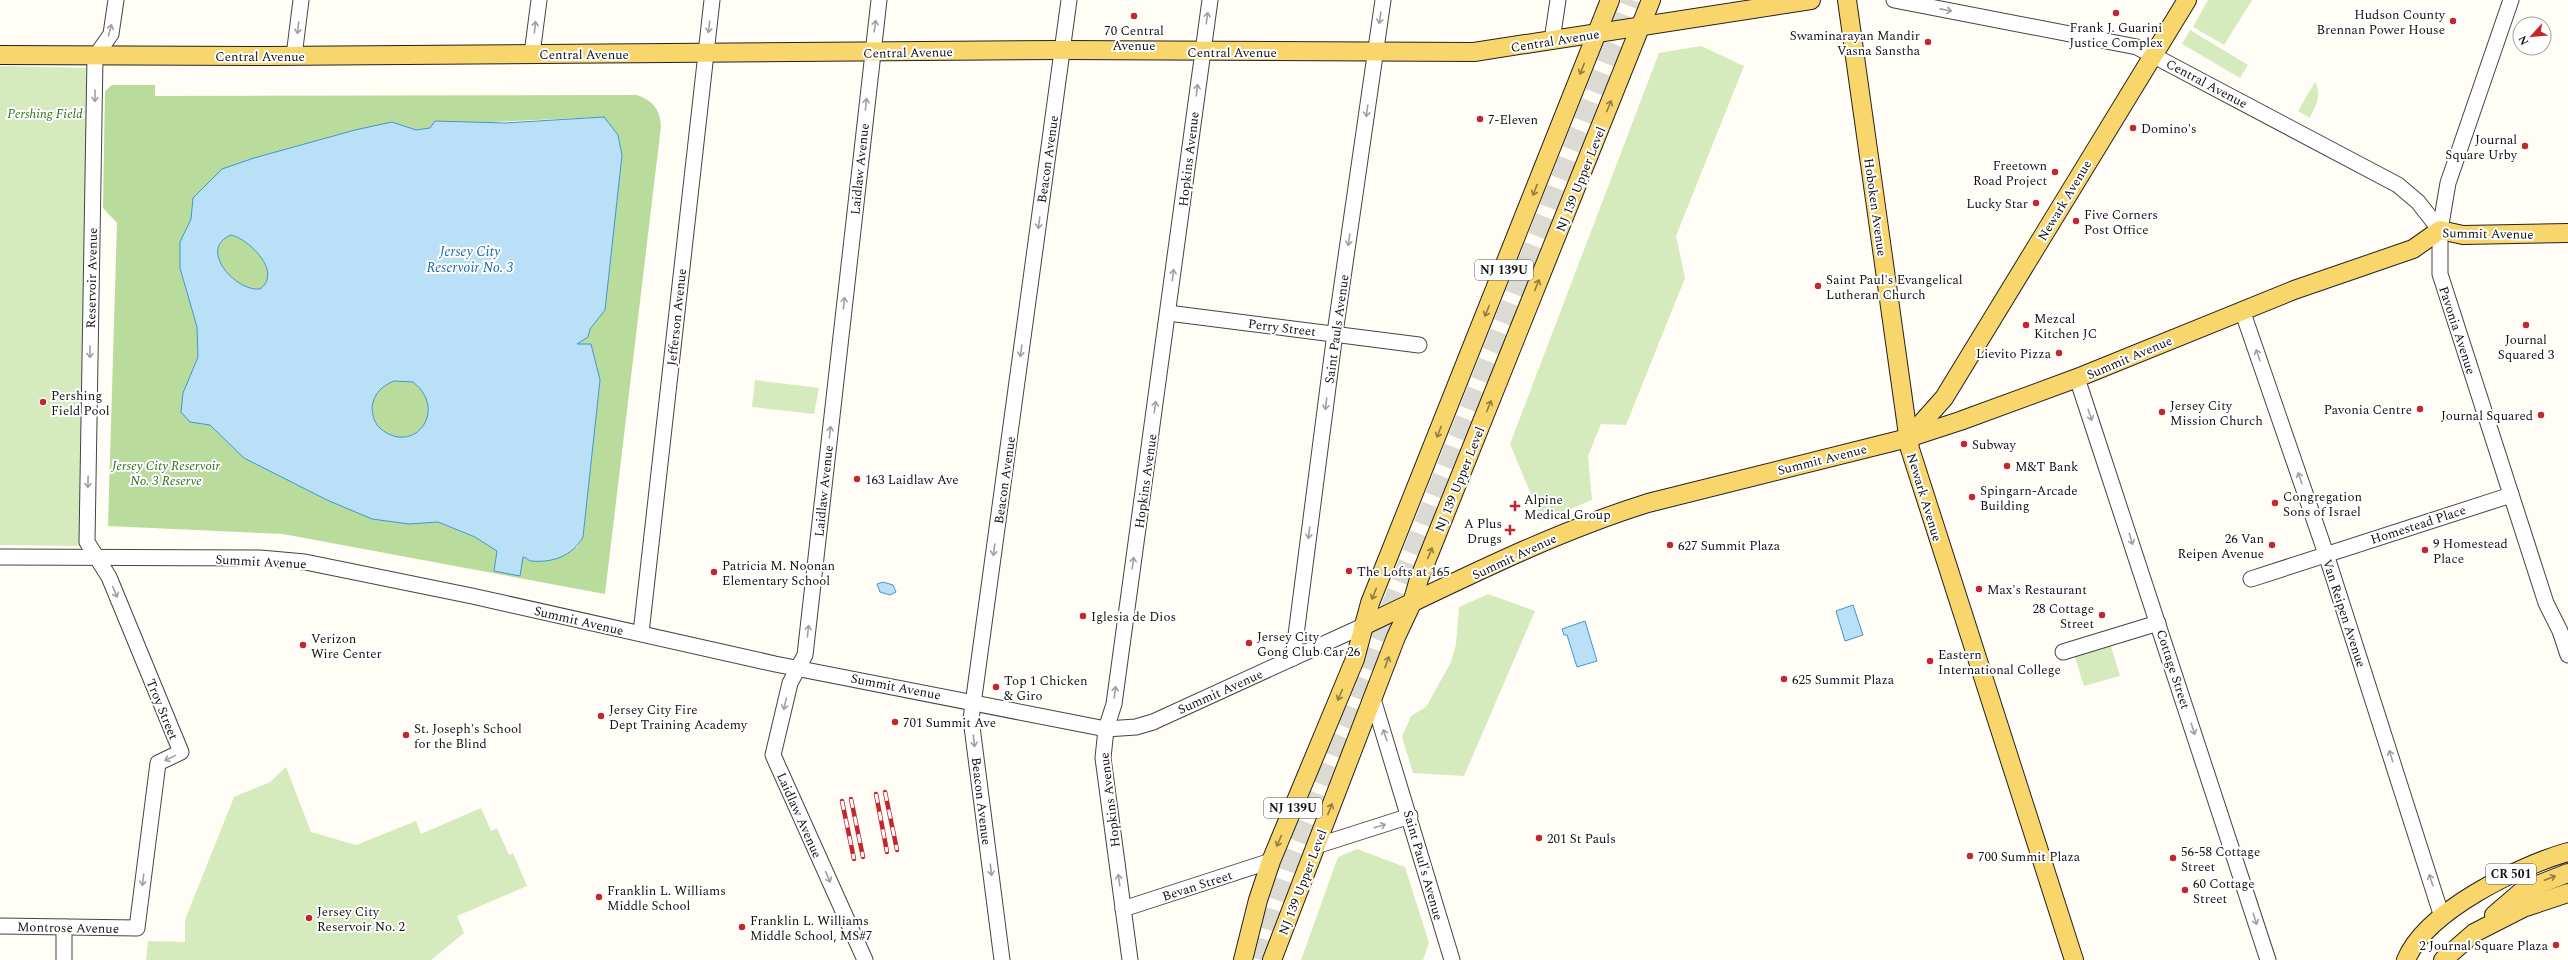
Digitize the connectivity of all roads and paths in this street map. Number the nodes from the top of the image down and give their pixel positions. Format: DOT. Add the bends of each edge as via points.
graph roads {
  1 [pos="116,0"];
  2 [pos="301,0"];
  3 [pos="538,0"];
  4 [pos="712,0"];
  5 [pos="879,0"];
  6 [pos="1069,0"];
  7 [pos="1210,0"];
  8 [pos="1383,0"];
  9 [pos="1558,0"];
  10 [pos="1610,0"];
  11 [pos="1651,0"];
  12 [pos="1811,0"];
  13 [pos="1847,0"];
  14 [pos="1894,0"];
  15 [pos="2186,0"];
  16 [pos="2511,0"];
  17 [pos="1640,27"];
  18 [pos="1597,33"];
  19 [pos="1552,40"];
  20 [pos="1062,50"];
  21 [pos="1202,52"];
  22 [pos="706,53"];
  23 [pos="872,53"];
  24 [pos="1375,53"];
  25 [pos="532,54"];
  26 [pos="2153,54"];
  27 [pos="0,55"];
  28 [pos="294,56"];
  29 [pos="95,57"];
  30 [pos="2440,230"];
  31 [pos="2568,234"];
  32 [pos="2242,310"];
  33 [pos="1168,313"];
  34 [pos="1335,333"];
  35 [pos="1420,345"];
  36 [pos="2077,378"];
  37 [pos="1908,438"];
  38 [pos="2511,495"];
  39 [pos="2326,554"];
  40 [pos="0,557"];
  41 [pos="96,558"];
  42 [pos="2251,579"];
  43 [pos="1412,603"];
  44 [pos="2158,623"];
  45 [pos="1363,626"];
  46 [pos="640,633"];
  47 [pos="2063,652"];
  48 [pos="2568,655"];
  49 [pos="1293,658"];
  50 [pos="799,668"];
  51 [pos="1373,699"];
  52 [pos="974,703"];
  53 [pos="1106,729"];
  54 [pos="1410,816"];
  55 [pos="1316,846"];
  56 [pos="2568,852"];
  57 [pos="1271,861"];
  58 [pos="2568,873"];
  59 [pos="2568,893"];
  60 [pos="1123,909"];
  61 [pos="2442,917"];
  62 [pos="0,926"];
  63 [pos="64,927"];
  64 [pos="137,928"];
  65 [pos="2474,933"];
  66 [pos="64,960"];
  67 [pos="865,960"];
  68 [pos="1002,960"];
  69 [pos="1130,960"];
  70 [pos="1243,960"];
  71 [pos="1272,960"];
  72 [pos="1452,960"];
  73 [pos="2074,960"];
  74 [pos="2268,960"];
  75 [pos="2406,960"];
  76 [pos="2443,960"];
  29 -- 1 [label="street, one-way" via="110,34"];
  2 -- 28 [label="street, one-way"];
  25 -- 3 [label="street, one-way"];
  4 -- 22 [label="street, Jefferson Avenue, one-way"];
  23 -- 5 [label="street, Laidlaw Avenue, one-way"];
  6 -- 20 [label="street, Beacon Avenue"];
  21 -- 7 [label="street, Hopkins Avenue, one-way"];
  8 -- 24 [label="street, Saint Pauls Avenue, one-way"];
  9 -- 19 [label="street"];
  10 -- 18 [label="main road, NJ 139U"];
  11 -- 17 [label="main road, NJ 139 Upper Level / NJ 139U"];
  12 -- 17 [label="main road, Central Avenue"];
  13 -- 37 [label="main road, Hoboken Avenue"];
  14 -- 26 [label="street, Central Avenue, one-way" via="2137,46"];
  15 -- 26 [label="main road, Newark Avenue"];
  16 -- 30 [label="street, Pavonia Avenue" via="2448,183"];
  17 -- 18 [label="main road, Central Avenue"];
  43 -- 17 [label="main road, NJ 139 Upper Level / NJ 139U, one-way" via="1419,579"];
  18 -- 19 [label="main road, Central Avenue"];
  18 -- 45 [label="main road, NJ 139U, one-way"];
  19 -- 24 [label="main road, Central Avenue" via="1474,52"];
  20 -- 21 [label="main road, Central Avenue"];
  20 -- 23 [label="main road, Central Avenue"];
  20 -- 52 [label="street, Beacon Avenue, one-way"];
  21 -- 24 [label="main road, Central Avenue"];
  33 -- 21 [label="street, Hopkins Avenue, one-way"];
  22 -- 23 [label="main road, Central Avenue"];
  22 -- 25 [label="main road, Central Avenue"];
  22 -- 46 [label="street, Jefferson Avenue"];
  50 -- 23 [label="street, Laidlaw Avenue, one-way" via="805,655"];
  24 -- 34 [label="street, Saint Pauls Avenue, one-way"];
  25 -- 28 [label="main road, Central Avenue"];
  26 -- 30 [label="street, Central Avenue" via="2398,185 2418,202"];
  26 -- 37 [label="main road, Newark Avenue" via="1944,398"];
  27 -- 29 [label="main road, Central Avenue"];
  28 -- 29 [label="main road, Central Avenue"];
  29 -- 41 [label="street, Reservoir Avenue, one-way" via="87,542"];
  30 -- 31 [label="main road, Summit Avenue" via="2463,235"];
  30 -- 32 [label="main road, Summit Avenue" via="2413,249"];
  30 -- 38 [label="street, Pavonia Avenue" via="2440,274"];
  32 -- 36 [label="main road, Summit Avenue"];
  39 -- 32 [label="street, Van Reipen Avenue, one-way"];
  33 -- 34 [label="street, Perry Street"];
  53 -- 33 [label="street, Hopkins Avenue, one-way" via="1114,704"];
  34 -- 35 [label="street, Perry Street"];
  34 -- 49 [label="street, Saint Pauls Avenue, one-way"];
  36 -- 37 [label="main road, Summit Avenue"];
  36 -- 44 [label="street, Cottage Street, one-way"];
  37 -- 43 [label="main road, Summit Avenue" via="1608,515 1567,531"];
  37 -- 73 [label="main road, Newark Avenue" via="1916,471"];
  38 -- 39 [label="street, Homestead Place"];
  38 -- 48 [label="street, Pavonia Avenue" via="2546,603"];
  39 -- 42 [label="street, Homestead Place"];
  61 -- 39 [label="street, Van Reipen Avenue, one-way"];
  40 -- 41 [label="street, Summit Avenue"];
  41 -- 46 [label="street, Summit Avenue" via="260,558 305,562 350,569"];
  41 -- 64 [label="street, Troy Street, one-way" via="109,577 181,752 158,763"];
  43 -- 45 [label="main road, Summit Avenue"];
  51 -- 43 [label="main road, NJ 139 Upper Level / NJ 139U, one-way" via="1396,637"];
  44 -- 47 [label="street"];
  44 -- 74 [label="street, Cottage Street, one-way"];
  45 -- 49 [label="street, Summit Avenue"];
  45 -- 57 [label="main road, NJ 139U, one-way" via="1355,659"];
  46 -- 50 [label="street, Summit Avenue"];
  49 -- 53 [label="street, Summit Avenue" via="1153,722 1136,727"];
  50 -- 52 [label="street, Summit Avenue"];
  50 -- 67 [label="street, Laidlaw Avenue, one-way" via="790,682 774,755"];
  54 -- 51 [label="street, Saint Paul's Avenue, one-way"];
  55 -- 51 [label="main road, NJ 139 Upper Level / NJ 139U, one-way"];
  52 -- 53 [label="street, Summit Avenue"];
  52 -- 68 [label="street, Beacon Avenue, one-way" via="971,720"];
  60 -- 53 [label="street, Hopkins Avenue, one-way" via="1103,758"];
  55 -- 54 [label="street, one-way"];
  54 -- 72 [label="street, Saint Paul's Avenue"];
  55 -- 71 [label="main road, NJ 139 Upper Level / NJ 139U"];
  56 -- 61 [label="main road, CR 501" via="2510,874 2479,890"];
  57 -- 60 [label="street, Bevan Street"];
  57 -- 70 [label="main road, NJ 139U"];
  65 -- 58 [label="main road, one-way" via="2522,891"];
  59 -- 65 [label="main road, CR 501" via="2523,908"];
  60 -- 69 [label="street, Hopkins Avenue"];
  61 -- 75 [label="main road, CR 501" via="2415,944"];
  62 -- 63 [label="street, Montrose Avenue"];
  63 -- 64 [label="street, Montrose Avenue"];
  63 -- 66 [label="street"];
  65 -- 76 [label="main road, CR 501"];
}
